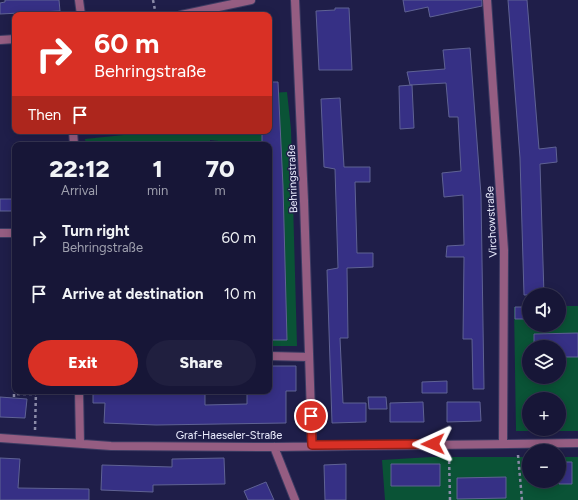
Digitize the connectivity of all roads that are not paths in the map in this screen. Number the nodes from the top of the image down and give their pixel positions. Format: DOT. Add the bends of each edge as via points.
graph roads {
  1 [pos="79,0"];
  2 [pos="251,0"];
  3 [pos="295,0"];
  4 [pos="487,0"];
  5 [pos="81,12"];
  6 [pos="195,12"];
  7 [pos="12,39"];
  8 [pos="0,40"];
  9 [pos="0,233"];
  10 [pos="12,233"];
  11 [pos="272,356"];
  12 [pos="309,357"];
  13 [pos="79,394"];
  14 [pos="0,438"];
  15 [pos="80,443"];
  16 [pos="503,443"];
  17 [pos="578,443"];
  18 [pos="312,445"];
  19 [pos="274,447"];
  20 [pos="295,500"];
  1 -- 5 [label="street"];
  2 -- 6 [label="street"];
  3 -- 12 [label="street, Behringstraße"];
  4 -- 16 [label="street, Virchowstraße" via="504,250"];
  7 -- 8 [label="street"];
  9 -- 10 [label="street"];
  11 -- 12 [label="street"];
  12 -- 18 [label="street, Behringstraße"];
  13 -- 15 [label="street"];
  14 -- 15 [label="street, Graf-Haeseler-Straße"];
  15 -- 19 [label="street, Graf-Haeseler-Straße" via="111,446"];
  16 -- 17 [label="street, Graf-Haeseler-Straße"];
  16 -- 18 [label="street, Graf-Haeseler-Straße"];
  18 -- 19 [label="street, Graf-Haeseler-Straße"];
  19 -- 20 [label="street"];
}
